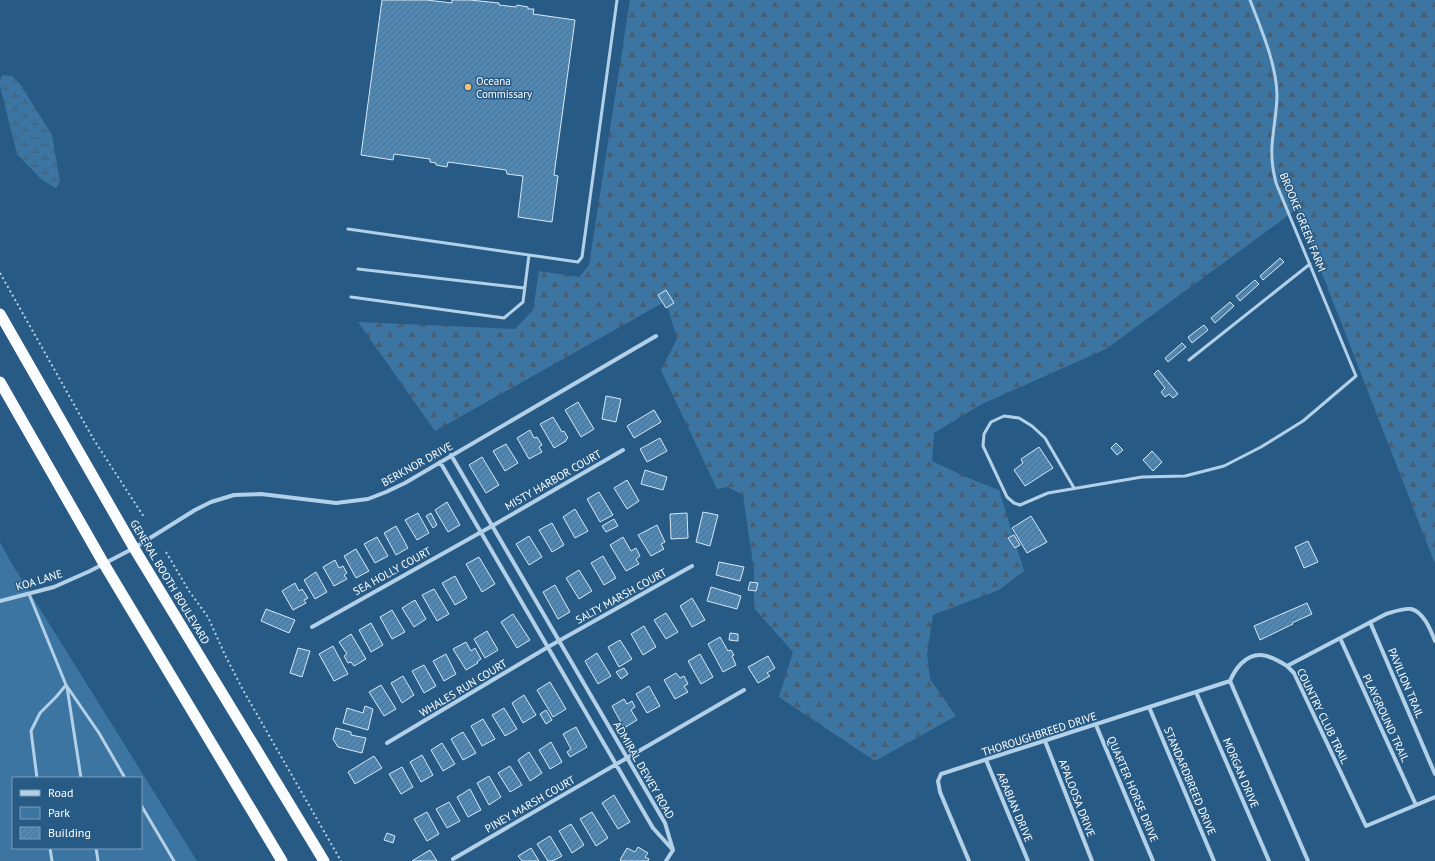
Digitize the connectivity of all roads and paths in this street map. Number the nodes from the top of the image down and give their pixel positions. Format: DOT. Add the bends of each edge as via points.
graph roads {
  1 [pos="617,0"];
  2 [pos="1250,0"];
  3 [pos="348,229"];
  4 [pos="529,255"];
  5 [pos="1310,264"];
  6 [pos="358,269"];
  7 [pos="0,273"];
  8 [pos="524,288"];
  9 [pos="351,297"];
  10 [pos="0,314"];
  11 [pos="656,336"];
  12 [pos="1189,360"];
  13 [pos="0,382"];
  14 [pos="623,450"];
  15 [pos="451,455"];
  16 [pos="440,462"];
  17 [pos="1074,488"];
  18 [pos="144,517"];
  19 [pos="492,526"];
  20 [pos="481,532"];
  21 [pos="134,548"];
  22 [pos="166,552"];
  23 [pos="104,564"];
  24 [pos="692,566"];
  25 [pos="29,594"];
  26 [pos="0,601"];
  27 [pos="1370,622"];
  28 [pos="312,626"];
  29 [pos="1340,638"];
  30 [pos="559,641"];
  31 [pos="1435,641"];
  32 [pos="548,647"];
  33 [pos="1287,666"];
  34 [pos="1230,681"];
  35 [pos="66,685"];
  36 [pos="744,690"];
  37 [pos="1196,692"];
  38 [pos="1149,707"];
  39 [pos="1096,725"];
  40 [pos="1045,741"];
  41 [pos="387,743"];
  42 [pos="627,758"];
  43 [pos="986,760"];
  44 [pos="616,765"];
  45 [pos="1435,774"];
  46 [pos="37,777"];
  47 [pos="81,777"];
  48 [pos="124,777"];
  49 [pos="1435,797"];
  50 [pos="1416,805"];
  51 [pos="142,807"];
  52 [pos="50,849"];
  53 [pos="96,849"];
  54 [pos="672,850"];
  55 [pos="454,859"];
  56 [pos="52,861"];
  57 [pos="98,861"];
  58 [pos="174,861"];
  59 [pos="282,861"];
  60 [pos="324,861"];
  61 [pos="341,861"];
  62 [pos="666,861"];
  63 [pos="969,861"];
  64 [pos="1028,861"];
  65 [pos="1092,861"];
  66 [pos="1153,861"];
  67 [pos="1214,861"];
  68 [pos="1269,861"];
  69 [pos="1308,861"];
  1 -- 4 [label="lane" via="582,257 578,262"];
  2 -- 5 [label="lane, BROOKE GREEN FARM" via="1275,70 1277,94 1272,163 1276,183"];
  3 -- 4 [label="lane"];
  4 -- 8 [label="lane"];
  5 -- 12 [label="lane"];
  5 -- 17 [label="lane, BROOKE GREEN FARM" via="1356,376 1303,421 1224,466 1185,476 1142,477"];
  6 -- 8 [label="lane"];
  7 -- 18 [label="path" via="94,440"];
  8 -- 9 [label="lane" via="523,302 504,318"];
  10 -- 21 [label="highway, GENERAL BOOTH BOULEVARD"];
  11 -- 15 [label="street, BERKNOR DRIVE"];
  13 -- 23 [label="highway"];
  14 -- 19 [label="street, MISTY HARBOR COURT"];
  15 -- 16 [label="street, BERKNOR DRIVE"];
  15 -- 19 [label="street, ADMIRAL DEWEY ROAD"];
  16 -- 20 [label="street, ADMIRAL DEWEY ROAD"];
  16 -- 21 [label="street, BERKNOR DRIVE" via="405,483 368,499 336,503 261,494 234,495 195,510"];
  17 -- 17 [label="lane" via="1048,493 1020,505 1014,503 1007,497 983,446 984,434 991,422 1004,416 1019,418 1032,426 1045,438"];
  19 -- 20 [label="street, MISTY HARBOR COURT"];
  19 -- 30 [label="street, ADMIRAL DEWEY ROAD"];
  20 -- 28 [label="street, SEA HOLLY COURT"];
  20 -- 32 [label="street, ADMIRAL DEWEY ROAD"];
  21 -- 23 [label="street, BERKNOR DRIVE"];
  21 -- 60 [label="highway, GENERAL BOOTH BOULEVARD"];
  22 -- 61 [label="path" via="208,617 243,690"];
  23 -- 25 [label="street, KOA LANE" via="54,587"];
  23 -- 59 [label="highway"];
  24 -- 30 [label="street, SALTY MARSH COURT"];
  25 -- 26 [label="street, KOA LANE"];
  25 -- 35 [label="lane"];
  27 -- 29 [label="street, COUNTRY CLUB TRAIL"];
  27 -- 31 [label="street, COUNTRY CLUB TRAIL" via="1386,614 1411,609 1421,616"];
  27 -- 45 [label="street, PAVILION TRAIL"];
  29 -- 33 [label="street, COUNTRY CLUB TRAIL"];
  29 -- 50 [label="street, PLAYGROUND TRAIL"];
  30 -- 32 [label="street, SALTY MARSH COURT"];
  30 -- 42 [label="street, ADMIRAL DEWEY ROAD"];
  32 -- 41 [label="street, WHALES RUN COURT"];
  32 -- 44 [label="street, ADMIRAL DEWEY ROAD"];
  33 -- 34 [label="street" via="1276,659 1260,655 1246,660 1235,670"];
  33 -- 50 [label="street, COUNTRY CLUB TRAIL" via="1294,674 1366,826"];
  34 -- 37 [label="street, THOROUGHBREED DRIVE"];
  34 -- 69 [label="street"];
  35 -- 46 [label="lane" via="40,713 31,731"];
  35 -- 47 [label="lane"];
  35 -- 48 [label="lane" via="99,733"];
  36 -- 42 [label="street, PINEY MARSH COURT"];
  37 -- 38 [label="street, THOROUGHBREED DRIVE"];
  37 -- 68 [label="street, MORGAN DRIVE"];
  38 -- 39 [label="street, THOROUGHBREED DRIVE"];
  38 -- 67 [label="street, STANDARDBREED DRIVE"];
  39 -- 40 [label="street, THOROUGHBREED DRIVE"];
  39 -- 66 [label="street, QUARTER HORSE DRIVE"];
  40 -- 43 [label="street, THOROUGHBREED DRIVE"];
  40 -- 65 [label="street, APALOOSA DRIVE"];
  42 -- 44 [label="street, PINEY MARSH COURT"];
  42 -- 54 [label="street, ADMIRAL DEWEY ROAD" via="665,823"];
  43 -- 63 [label="street, THOROUGHBREED DRIVE" via="941,774 938,781 940,792"];
  43 -- 64 [label="street, ARABIAN DRIVE"];
  44 -- 54 [label="street, ADMIRAL DEWEY ROAD" via="653,828"];
  44 -- 55 [label="street, PINEY MARSH COURT"];
  49 -- 50 [label="street, COUNTRY CLUB TRAIL"];
  51 -- 58 [label="lane"];
  52 -- 56 [label="lane"];
  53 -- 57 [label="lane"];
  54 -- 62 [label="street"];
}
